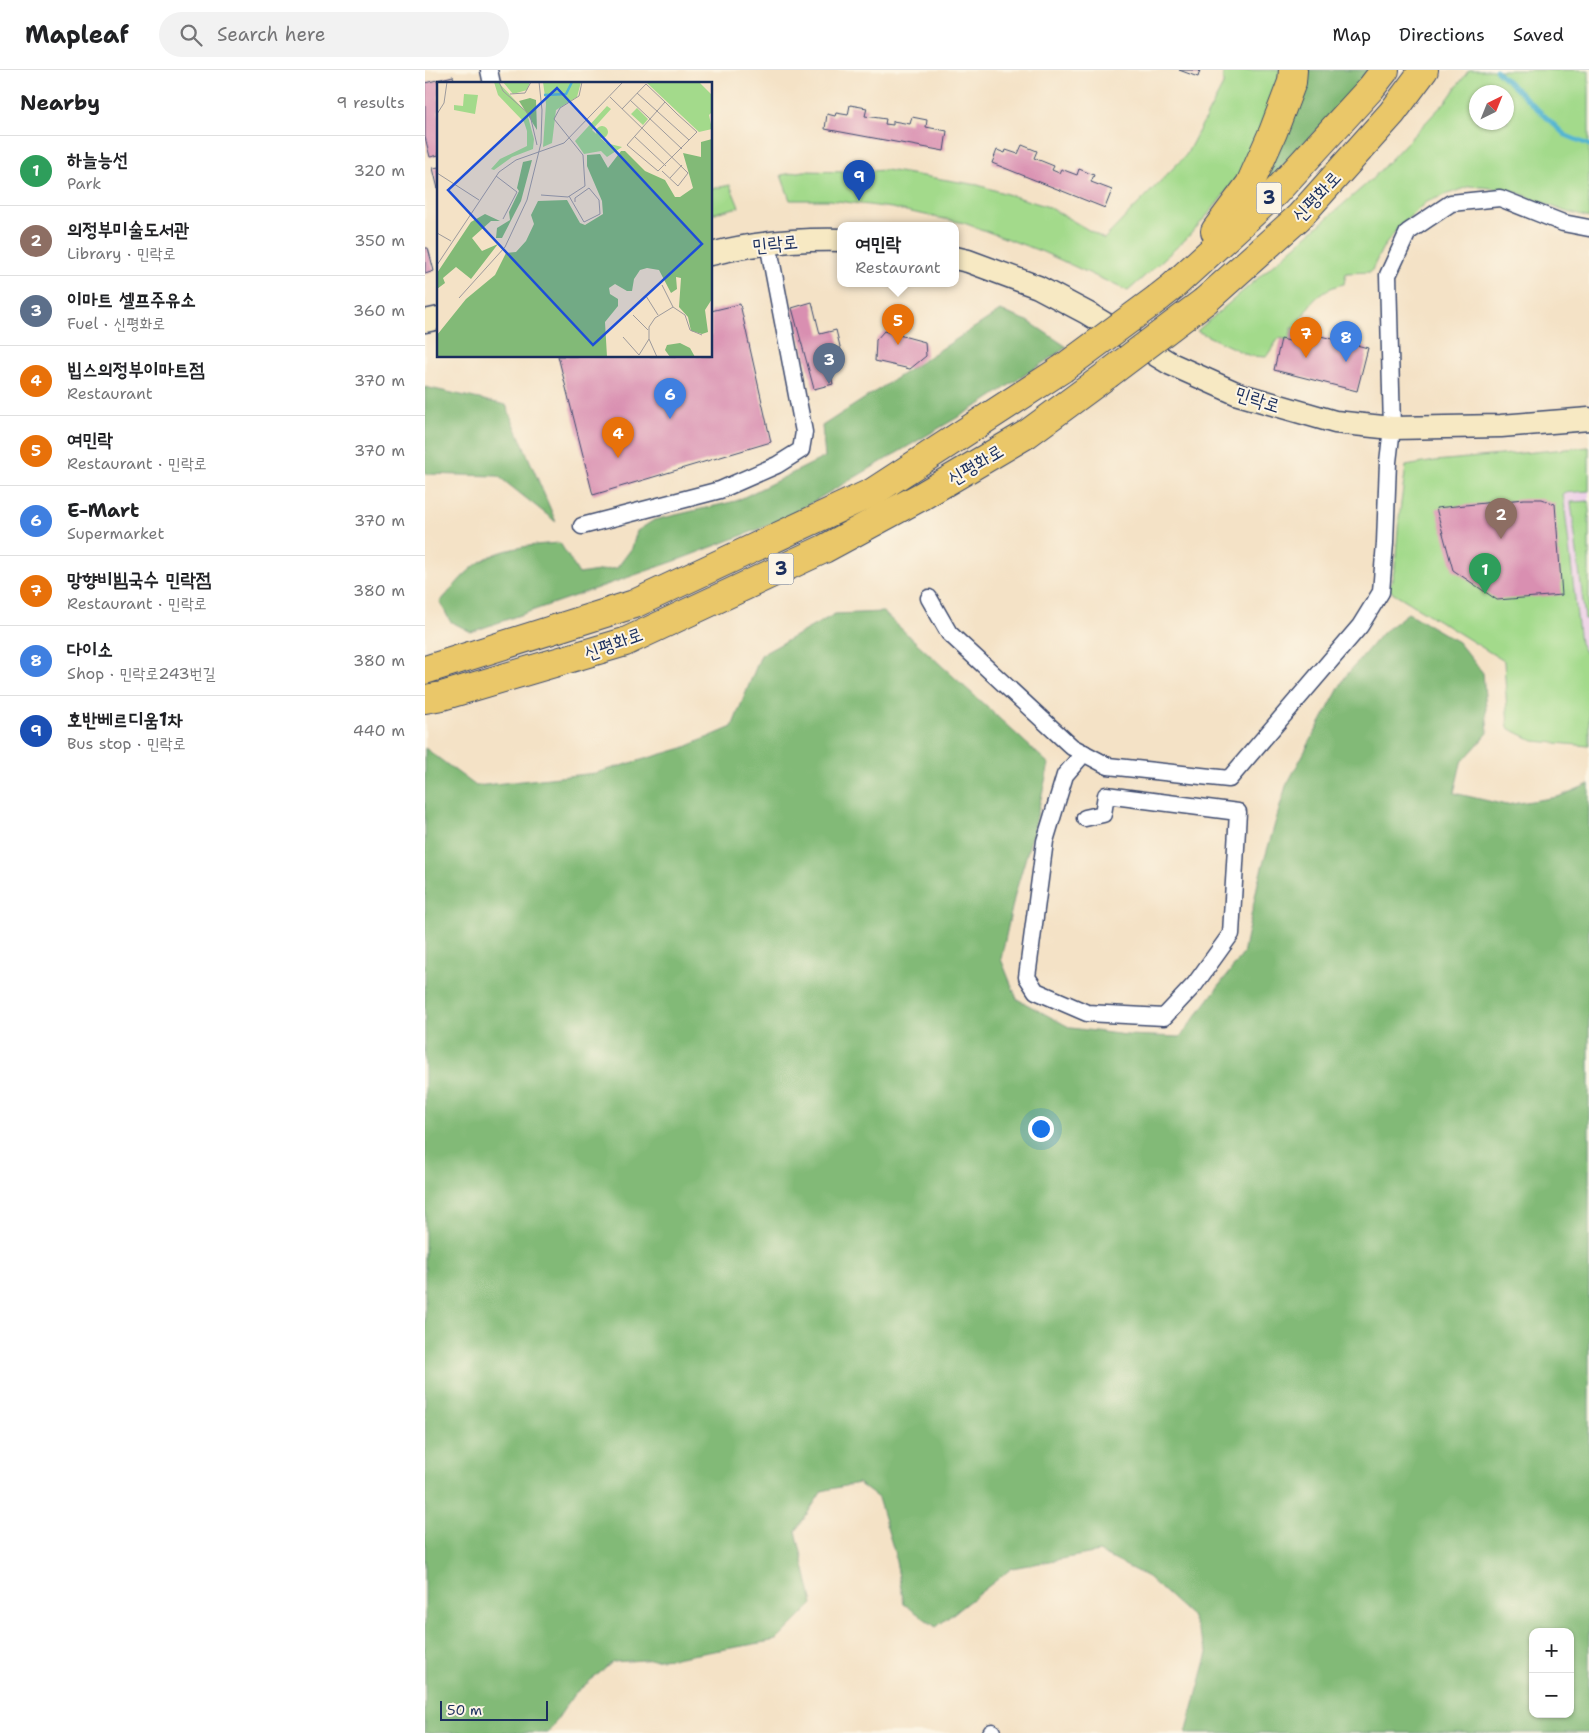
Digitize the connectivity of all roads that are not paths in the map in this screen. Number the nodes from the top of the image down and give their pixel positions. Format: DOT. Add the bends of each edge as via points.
graph roads {
  1 [pos="1293,70"];
  2 [pos="1424,70"];
  3 [pos="1378,79"];
  4 [pos="1589,228"];
  5 [pos="837,240"];
  6 [pos="768,243"];
  7 [pos="713,254"];
  8 [pos="959,259"];
  9 [pos="1165,292"];
  10 [pos="1589,419"];
  11 [pos="1392,428"];
  12 [pos="589,524"];
  13 [pos="929,598"];
  14 [pos="425,670"];
  15 [pos="425,699"];
  16 [pos="1084,753"];
  17 [pos="1085,818"];
  1 -- 9 [label="highway" via="1289,90 1250,184"];
  2 -- 15 [label="highway, 신평화로 / 3, bridge" via="1392,113 1299,217 1205,301 1027,434 824,549 625,642"];
  3 -- 9 [label="highway, 신평화로 / 3" via="1275,193"];
  4 -- 11 [label="street" via="1563,223 1500,198 1451,203 1408,232 1388,275"];
  5 -- 6 [label="main road, 민락로"];
  6 -- 7 [label="main road, 민락로"];
  6 -- 12 [label="street" via="804,432 801,450 720,490"];
  8 -- 11 [label="main road, 민락로" via="1037,287 1171,364 1238,394 1335,422"];
  9 -- 14 [label="highway, 신평화로 / 3, bridge" via="1062,369 873,492 634,604"];
  10 -- 11 [label="main road, 민락로" via="1501,426"];
  11 -- 16 [label="street" via="1381,592 1360,626 1229,779 1108,766"];
  13 -- 16 [label="street" via="949,633 1072,747"];
  16 -- 17 [label="street" via="1065,775 1045,841 1027,977 1036,991 1087,1013 1164,1017 1195,984 1231,934 1238,812 1106,795 1103,814"];
}
